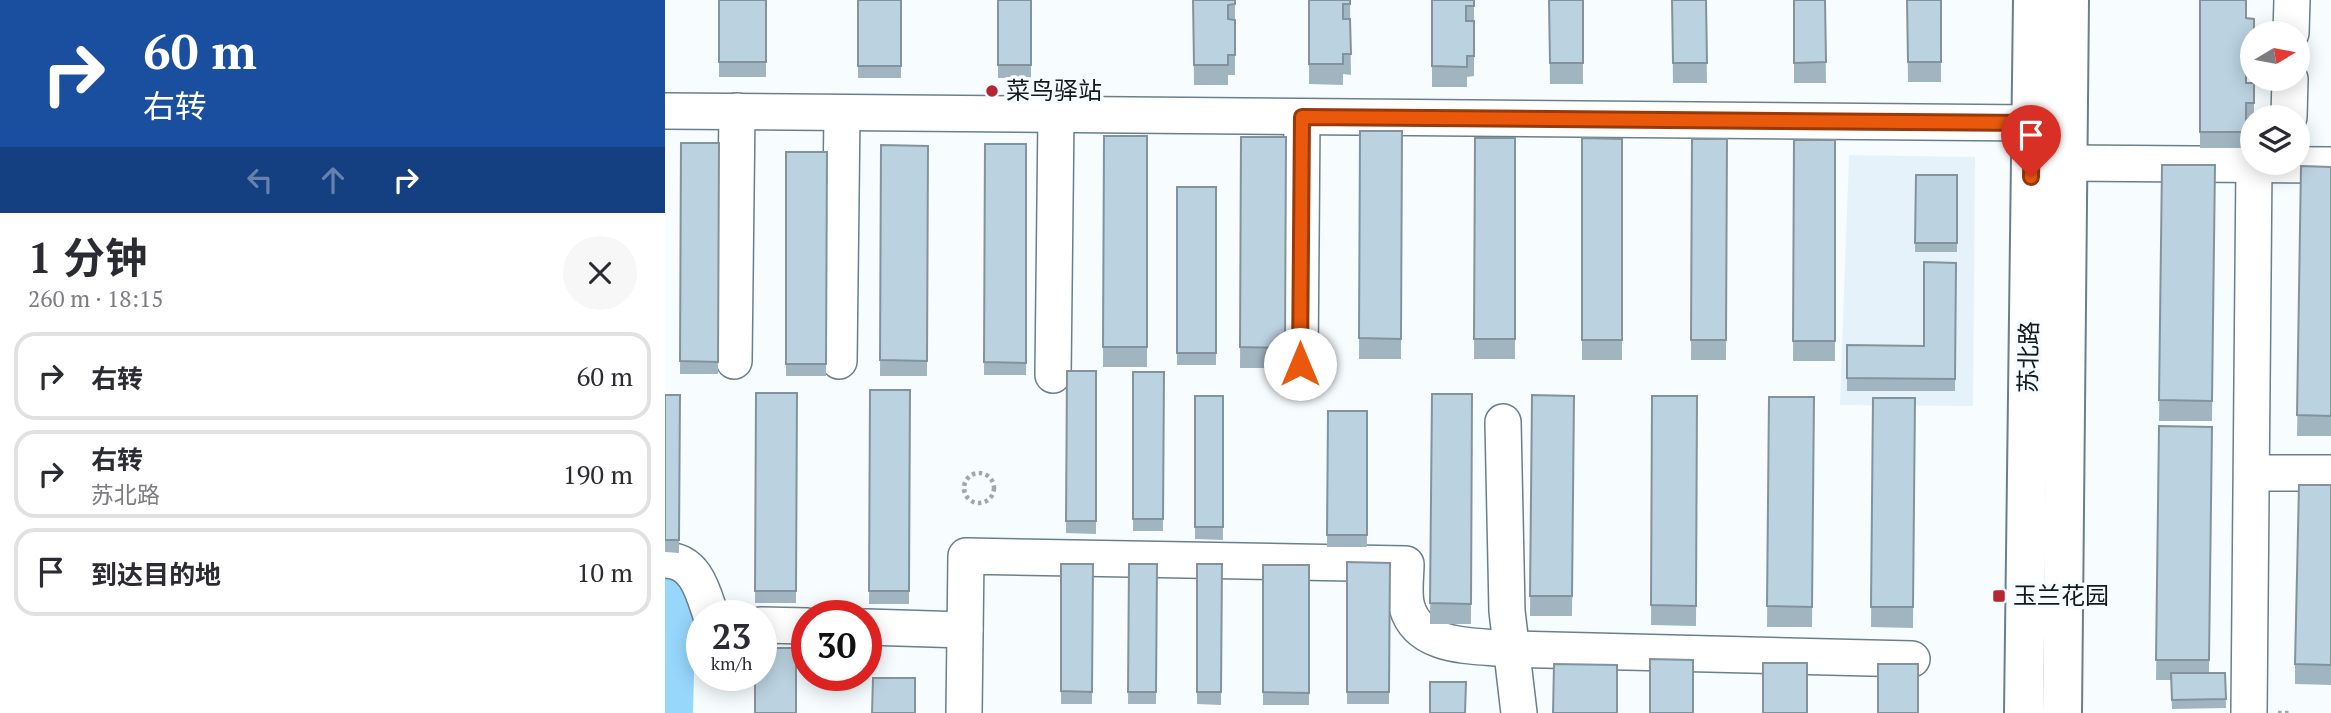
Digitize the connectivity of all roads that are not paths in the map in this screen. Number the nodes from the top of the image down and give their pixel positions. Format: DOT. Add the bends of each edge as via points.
graph roads {
  1 [pos="2033,0"];
  2 [pos="2069,0"];
  3 [pos="2292,0"];
  4 [pos="2291,21"];
  5 [pos="665,111"];
  6 [pos="737,111"];
  7 [pos="842,113"];
  8 [pos="1056,116"];
  9 [pos="1302,117"];
  10 [pos="2032,123"];
  11 [pos="2067,163"];
  12 [pos="2240,165"];
  13 [pos="2310,165"];
  14 [pos="2331,165"];
  15 [pos="2254,175"];
  16 [pos="734,361"];
  17 [pos="839,361"];
  18 [pos="1300,364"];
  19 [pos="1053,375"];
  20 [pos="1503,422"];
  21 [pos="2331,472"];
  22 [pos="2252,473"];
  23 [pos="665,560"];
  24 [pos="706,600"];
  25 [pos="882,627"];
  26 [pos="965,630"];
  27 [pos="1509,649"];
  28 [pos="1912,659"];
  29 [pos="964,713"];
  30 [pos="1519,713"];
  31 [pos="2024,713"];
  32 [pos="2062,713"];
  33 [pos="2249,713"];
  1 -- 10 [label="main road, 苏北路"];
  2 -- 11 [label="main road, 苏北路"];
  3 -- 4 [label="street"];
  5 -- 6 [label="street"];
  6 -- 7 [label="street"];
  6 -- 16 [label="street"];
  7 -- 8 [label="street"];
  7 -- 17 [label="street"];
  8 -- 9 [label="street"];
  8 -- 19 [label="street"];
  9 -- 10 [label="street"];
  9 -- 18 [label="street"];
  10 -- 31 [label="main road, 苏北路"];
  11 -- 12 [label="street"];
  11 -- 32 [label="main road, 苏北路"];
  13 -- 14 [label="street"];
  15 -- 22 [label="street"];
  20 -- 27 [label="street"];
  21 -- 22 [label="street"];
  22 -- 33 [label="street"];
  23 -- 24 [label="street" via="690,569"];
  25 -- 26 [label="street"];
  26 -- 27 [label="street" via="966,556 1406,564 1406,606 1415,625 1427,636"];
  26 -- 29 [label="street"];
  27 -- 28 [label="street"];
  27 -- 30 [label="street"];
}
